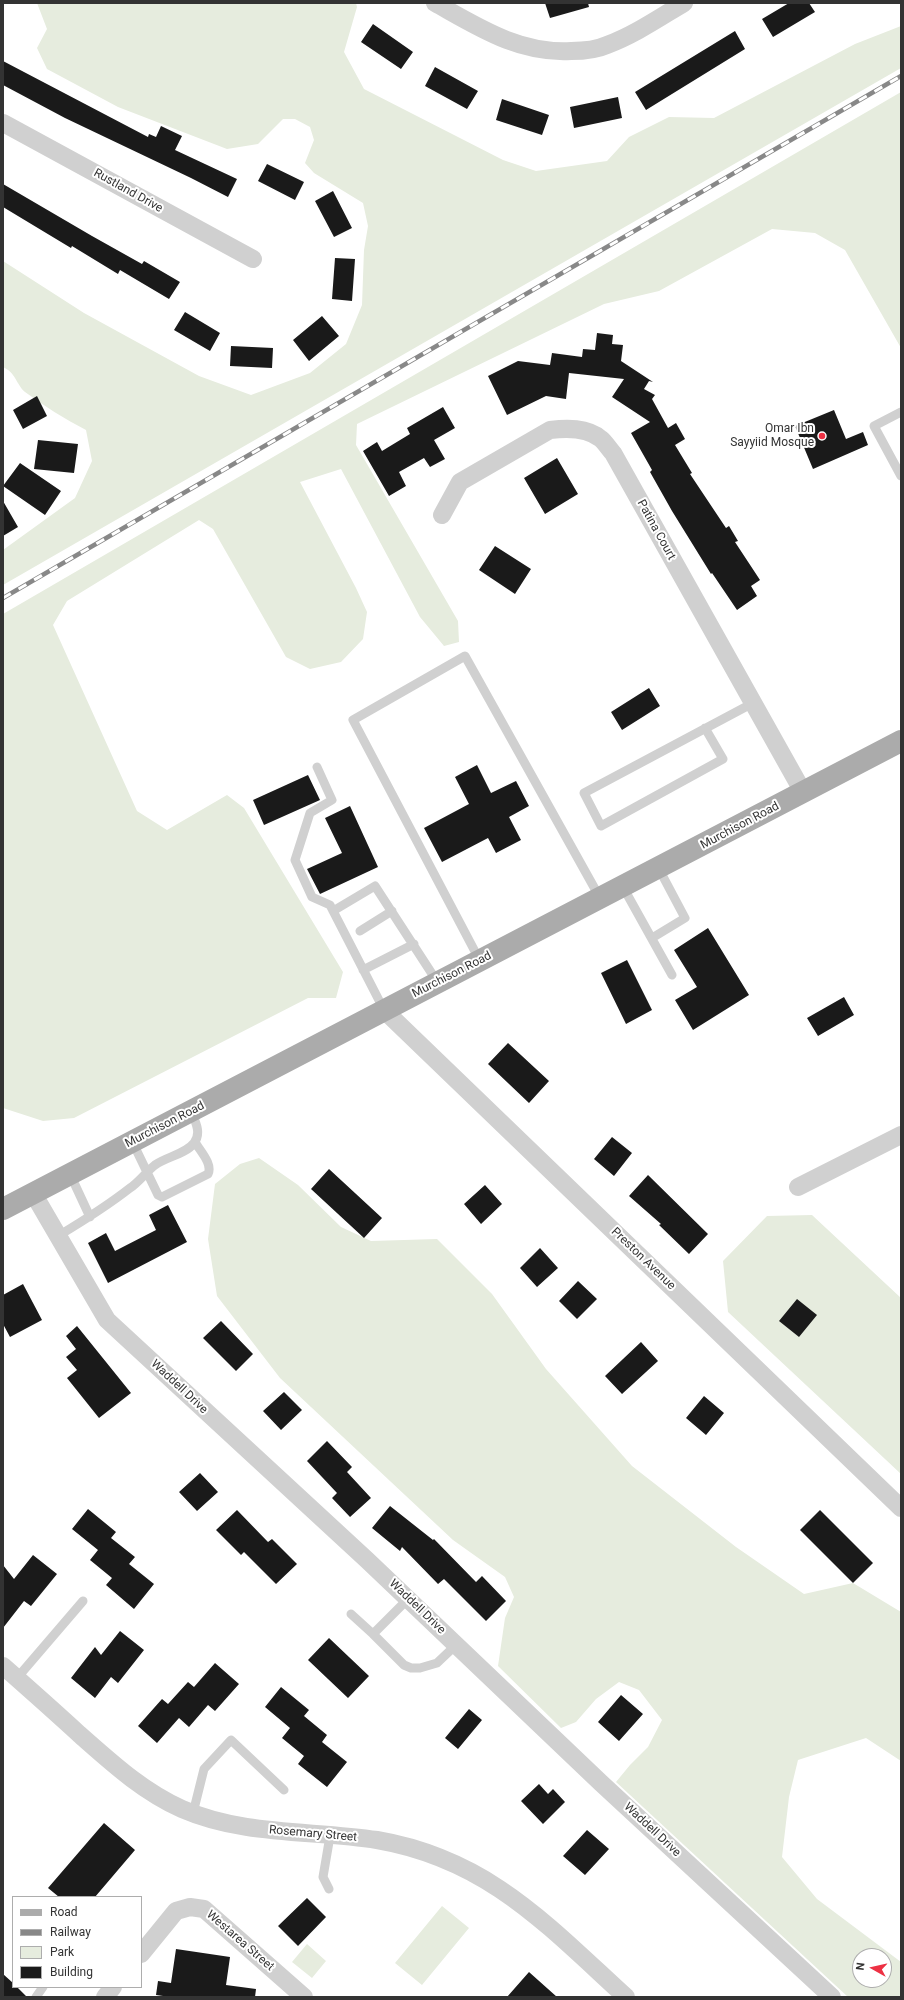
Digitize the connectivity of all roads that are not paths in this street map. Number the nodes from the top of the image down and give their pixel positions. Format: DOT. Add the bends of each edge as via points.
graph roads {
  1 [pos="435,3"];
  2 [pos="684,3"];
  3 [pos="3,123"];
  4 [pos="253,259"];
  5 [pos="901,412"];
  6 [pos="901,476"];
  7 [pos="442,515"];
  8 [pos="753,703"];
  9 [pos="705,728"];
  10 [pos="901,741"];
  11 [pos="317,767"];
  12 [pos="803,792"];
  13 [pos="658,869"];
  14 [pos="623,887"];
  15 [pos="600,898"];
  16 [pos="333,911"];
  17 [pos="392,912"];
  18 [pos="360,931"];
  19 [pos="652,938"];
  20 [pos="414,944"];
  21 [pos="480,961"];
  22 [pos="363,970"];
  23 [pos="672,975"];
  24 [pos="438,983"];
  25 [pos="384,1010"];
  26 [pos="191,1111"];
  27 [pos="901,1135"];
  28 [pos="132,1141"];
  29 [pos="195,1142"];
  30 [pos="147,1172"];
  31 [pos="70,1174"];
  32 [pos="798,1188"];
  33 [pos="33,1193"];
  34 [pos="3,1209"];
  35 [pos="90,1217"];
  36 [pos="58,1236"];
  37 [pos="901,1508"];
  38 [pos="408,1599"];
  39 [pos="84,1601"];
  40 [pos="352,1614"];
  41 [pos="373,1634"];
  42 [pos="456,1645"];
  43 [pos="3,1666"];
  44 [pos="17,1678"];
  45 [pos="284,1790"];
  46 [pos="192,1812"];
  47 [pos="330,1836"];
  48 [pos="329,1889"];
  49 [pos="142,1953"];
  50 [pos="42,1988"];
  51 [pos="112,1988"];
  52 [pos="36,1997"];
  53 [pos="105,1997"];
  54 [pos="303,1997"];
  55 [pos="626,1997"];
  56 [pos="832,1997"];
  1 -- 2 [label="street" via="514,44 536,50 560,52 605,46 626,37"];
  3 -- 4 [label="street, Rustland Drive"];
  5 -- 6 [label="lane" via="874,426"];
  7 -- 8 [label="street, Patina Court" via="460,482 550,430 583,430 601,438 612,453"];
  8 -- 9 [label="lane"];
  8 -- 12 [label="street, Patina Court"];
  9 -- 9 [label="lane" via="584,793 601,826 723,759"];
  10 -- 12 [label="main road, Murchison Road"];
  11 -- 16 [label="lane" via="332,800 310,813 295,860 312,897 330,905"];
  12 -- 13 [label="main road, Murchison Road"];
  13 -- 14 [label="main road, Murchison Road"];
  13 -- 19 [label="lane" via="685,918"];
  14 -- 15 [label="main road, Murchison Road"];
  14 -- 19 [label="lane"];
  15 -- 21 [label="main road, Murchison Road"];
  15 -- 21 [label="lane" via="465,656 353,720"];
  16 -- 17 [label="lane" via="376,886"];
  16 -- 22 [label="lane"];
  17 -- 18 [label="lane"];
  17 -- 20 [label="lane"];
  19 -- 23 [label="lane"];
  20 -- 22 [label="lane"];
  20 -- 24 [label="lane"];
  21 -- 24 [label="main road, Murchison Road"];
  22 -- 25 [label="lane"];
  24 -- 25 [label="main road, Murchison Road"];
  25 -- 26 [label="main road, Murchison Road"];
  25 -- 37 [label="street, Preston Avenue"];
  26 -- 28 [label="main road, Murchison Road"];
  26 -- 29 [label="lane" via="198,1127"];
  27 -- 32 [label="street"];
  28 -- 30 [label="lane"];
  28 -- 31 [label="main road, Murchison Road"];
  29 -- 30 [label="lane"];
  29 -- 30 [label="lane" via="210,1168 206,1176 162,1197 158,1195"];
  30 -- 35 [label="lane" via="132,1187"];
  31 -- 33 [label="main road, Murchison Road"];
  31 -- 35 [label="lane"];
  33 -- 34 [label="main road, Murchison Road"];
  33 -- 36 [label="street, Waddell Drive"];
  35 -- 36 [label="lane"];
  36 -- 38 [label="street, Waddell Drive" via="107,1320"];
  38 -- 41 [label="lane"];
  38 -- 42 [label="street, Waddell Drive"];
  39 -- 44 [label="lane"];
  40 -- 41 [label="lane"];
  41 -- 42 [label="lane" via="404,1665 411,1668 437,1663"];
  42 -- 56 [label="street, Waddell Drive"];
  43 -- 44 [label="street, Rosemary Street"];
  44 -- 46 [label="street, Rosemary Street" via="124,1774 152,1793"];
  45 -- 46 [label="lane" via="231,1740 204,1769"];
  46 -- 47 [label="street, Rosemary Street" via="237,1826"];
  47 -- 48 [label="lane" via="322,1877"];
  47 -- 55 [label="street, Rosemary Street" via="409,1846 442,1857 473,1872 530,1910"];
  49 -- 54 [label="street, Westarea Street" via="176,1911 190,1907 204,1909"];
  50 -- 52 [label="lane"];
  51 -- 53 [label="street"];
}
